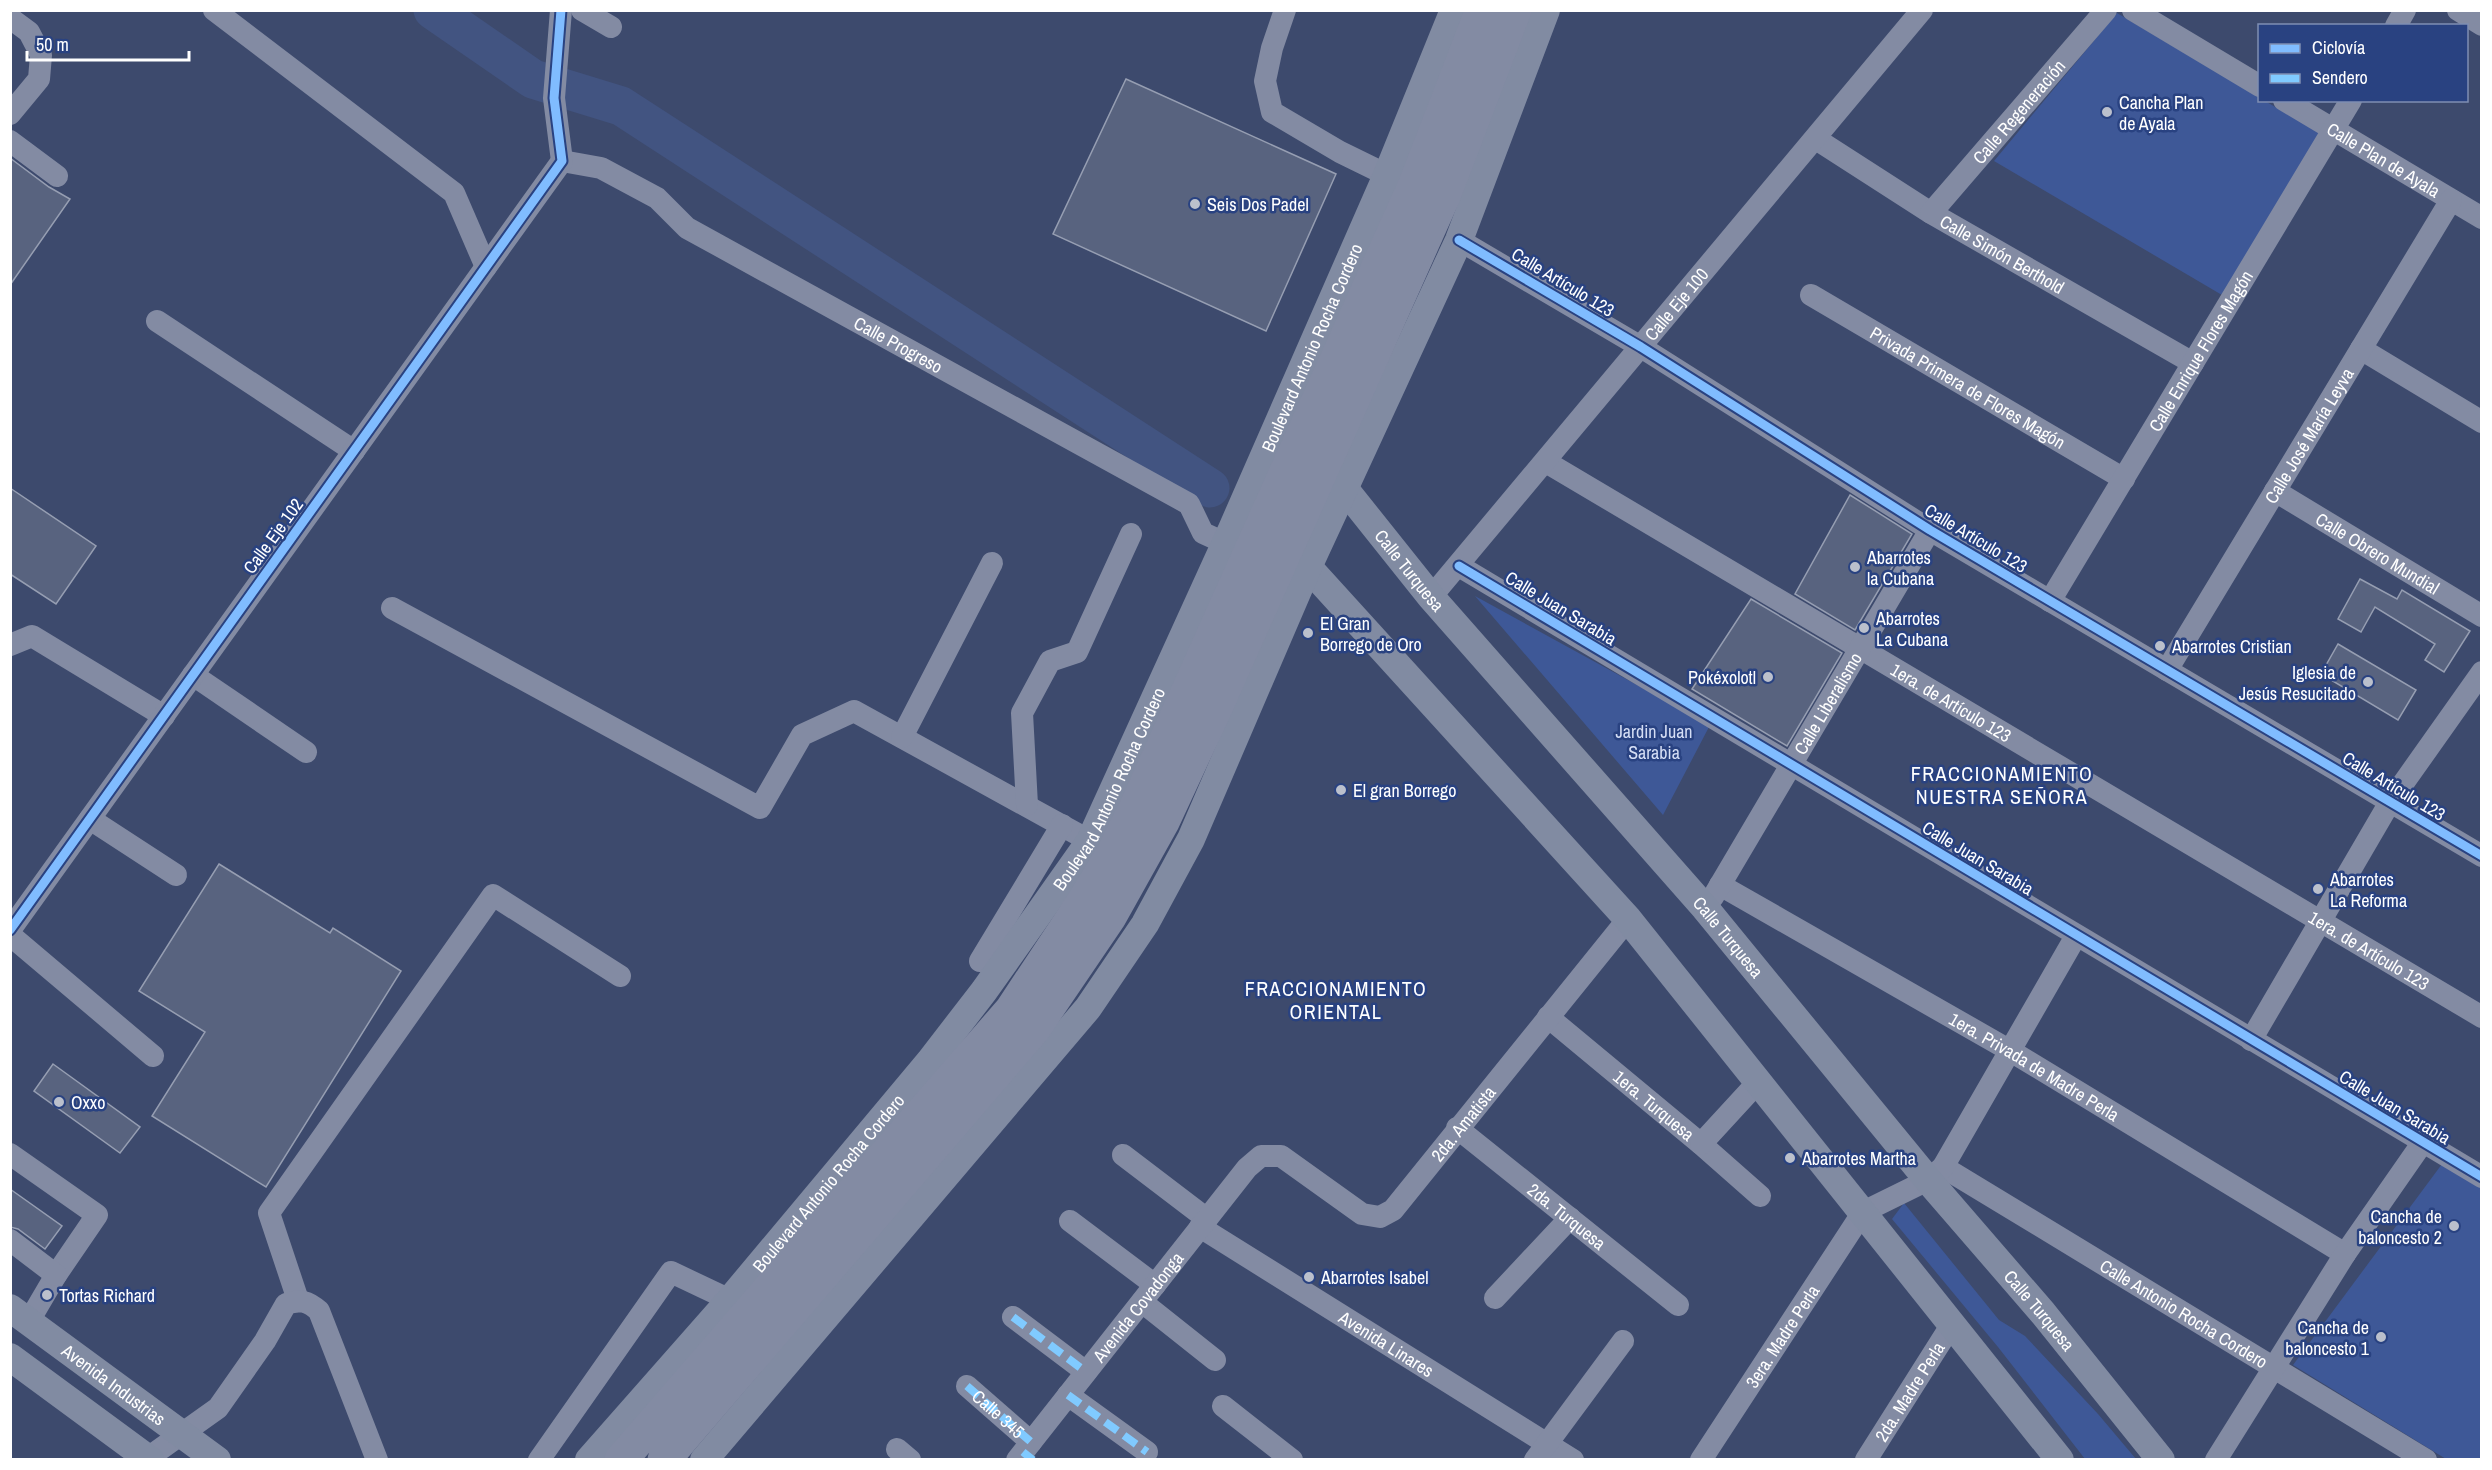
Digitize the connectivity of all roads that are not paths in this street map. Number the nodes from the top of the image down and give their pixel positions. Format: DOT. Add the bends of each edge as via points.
graph roads {
  1 [pos="214,10"];
  2 [pos="582,10"];
  3 [pos="1285,10"];
  4 [pos="1454,10"];
  5 [pos="1482,10"];
  6 [pos="1515,10"];
  7 [pos="1546,10"];
  8 [pos="1922,10"];
  9 [pos="2106,10"];
  10 [pos="2133,10"];
  11 [pos="2405,10"];
  12 [pos="2458,10"];
  13 [pos="10,18"];
  14 [pos="560,18"];
  15 [pos="2397,24"];
  16 [pos="2481,25"];
  17 [pos="610,27"];
  18 [pos="2258,85"];
  19 [pos="2287,102"];
  20 [pos="2350,102"];
  21 [pos="10,114"];
  22 [pos="2333,130"];
  23 [pos="1816,139"];
  24 [pos="10,141"];
  25 [pos="562,161"];
  26 [pos="1387,175"];
  27 [pos="57,176"];
  28 [pos="2451,200"];
  29 [pos="1931,213"];
  30 [pos="2481,218"];
  31 [pos="1459,240"];
  32 [pos="486,267"];
  33 [pos="1811,295"];
  34 [pos="158,321"];
  35 [pos="1641,347"];
  36 [pos="2361,349"];
  37 [pos="1306,359"];
  38 [pos="2193,363"];
  39 [pos="1389,394"];
  40 [pos="2481,422"];
  41 [pos="1265,450"];
  42 [pos="354,451"];
  43 [pos="1546,462"];
  44 [pos="2124,479"];
  45 [pos="1344,488"];
  46 [pos="2275,491"];
  47 [pos="1930,530"];
  48 [pos="1131,534"];
  49 [pos="1224,537"];
  50 [pos="992,563"];
  51 [pos="1459,566"];
  52 [pos="1308,567"];
  53 [pos="1431,597"];
  54 [pos="2050,601"];
  55 [pos="392,608"];
  56 [pos="1191,616"];
  57 [pos="2481,616"];
  58 [pos="10,645"];
  59 [pos="1860,649"];
  60 [pos="1272,652"];
  61 [pos="2167,670"];
  62 [pos="2481,672"];
  63 [pos="193,675"];
  64 [pos="164,716"];
  65 [pos="902,736"];
  66 [pos="306,752"];
  67 [pos="1791,766"];
  68 [pos="2390,802"];
  69 [pos="1027,805"];
  70 [pos="90,819"];
  71 [pos="1062,825"];
  72 [pos="1086,838"];
  73 [pos="2481,856"];
  74 [pos="176,875"];
  75 [pos="1713,897"];
  76 [pos="1628,919"];
  77 [pos="2320,922"];
  78 [pos="10,930"];
  79 [pos="10,935"];
  80 [pos="2076,936"];
  81 [pos="980,961"];
  82 [pos="620,976"];
  83 [pos="1548,1017"];
  84 [pos="2481,1017"];
  85 [pos="2251,1040"];
  86 [pos="2009,1050"];
  87 [pos="153,1056"];
  88 [pos="1758,1082"];
  89 [pos="1457,1128"];
  90 [pos="2423,1142"];
  91 [pos="1701,1144"];
  92 [pos="10,1154"];
  93 [pos="1123,1155"];
  94 [pos="1262,1156"];
  95 [pos="1936,1173"];
  96 [pos="2481,1177"];
  97 [pos="1760,1196"];
  98 [pos="1863,1212"];
  99 [pos="1570,1218"];
  100 [pos="1070,1221"];
  101 [pos="1203,1223"];
  102 [pos="10,1240"];
  103 [pos="2345,1254"];
  104 [pos="56,1275"];
  105 [pos="1148,1293"];
  106 [pos="1495,1298"];
  107 [pos="298,1300"];
  108 [pos="730,1300"];
  109 [pos="1678,1305"];
  110 [pos="20,1315"];
  111 [pos="1013,1317"];
  112 [pos="1952,1324"];
  113 [pos="1623,1341"];
  114 [pos="10,1357"];
  115 [pos="1215,1360"];
  116 [pos="2276,1367"];
  117 [pos="1086,1372"];
  118 [pos="967,1386"];
  119 [pos="1068,1395"];
  120 [pos="1223,1406"];
  121 [pos="182,1434"];
  122 [pos="1541,1451"];
  123 [pos="1146,1452"];
  124 [pos="1263,1452"];
  125 [pos="1026,1453"];
  126 [pos="2051,1456"];
  127 [pos="148,1459"];
  128 [pos="217,1460"];
  129 [pos="377,1460"];
  130 [pos="539,1460"];
  131 [pos="589,1460"];
  132 [pos="621,1460"];
  133 [pos="664,1460"];
  134 [pos="704,1460"];
  135 [pos="1292,1460"];
  136 [pos="1573,1460"];
  137 [pos="1701,1460"];
  138 [pos="1866,1460"];
  139 [pos="2161,1460"];
  140 [pos="2216,1460"];
  141 [pos="2426,1460"];
  1 -- 32 [label="street" via="454,193"];
  2 -- 17 [label="street"];
  3 -- 26 [label="street" via="1265,81 1272,112"];
  4 -- 26 [label="main road, Boulevard Antonio Rocha Cordero"];
  5 -- 132 [label="highway, Boulevard Antonio Rocha Cordero, bridge" via="1415,184 1108,862 1011,1010"];
  6 -- 133 [label="highway, bridge" via="1444,196 1215,710 1162,822 1110,917 1034,1029"];
  7 -- 31 [label="main road"];
  8 -- 23 [label="street, Calle Eje 100"];
  9 -- 29 [label="street, Calle Regeneración"];
  10 -- 18 [label="street"];
  11 -- 15 [label="street"];
  12 -- 16 [label="street"];
  13 -- 21 [label="street" via="29,32 41,56 39,80"];
  14 -- 25 [label="street" via="554,98"];
  19 -- 22 [label="street, Calle Plan de Ayala"];
  20 -- 22 [label="street, Calle Enrique Flores Magón"];
  22 -- 28 [label="street, Calle Plan de Ayala"];
  22 -- 38 [label="street, Calle Enrique Flores Magón"];
  23 -- 29 [label="street, Calle Simón Berthold"];
  23 -- 35 [label="street, Calle Eje 100"];
  24 -- 27 [label="street"];
  25 -- 32 [label="street, Calle Eje 102"];
  25 -- 49 [label="street, Calle Progreso" via="601,168 657,198 687,228 1189,504 1203,534"];
  26 -- 37 [label="main road, Boulevard Antonio Rocha Cordero"];
  28 -- 30 [label="street, Calle Plan de Ayala"];
  28 -- 36 [label="street, Calle José María Leyva"];
  29 -- 38 [label="street, Calle Simón Berthold"];
  31 -- 35 [label="street, Calle Artículo 123"];
  31 -- 39 [label="main road"];
  32 -- 42 [label="street, Calle Eje 102"];
  33 -- 44 [label="street, Privada Primera de Flores Magón"];
  34 -- 42 [label="street"];
  35 -- 43 [label="street, Calle Eje 100"];
  35 -- 47 [label="street, Calle Artículo 123"];
  36 -- 40 [label="street"];
  36 -- 46 [label="street, Calle José María Leyva"];
  37 -- 39 [label="main road" via="1304,389 1314,406 1330,418 1343,421 1370,416"];
  37 -- 41 [label="main road, Boulevard Antonio Rocha Cordero"];
  38 -- 44 [label="street, Calle Enrique Flores Magón"];
  39 -- 45 [label="main road"];
  41 -- 45 [label="main road, Calle Turquesa"];
  41 -- 49 [label="main road, Boulevard Antonio Rocha Cordero"];
  42 -- 63 [label="street, Calle Eje 102"];
  43 -- 51 [label="street, Calle Eje 100"];
  43 -- 59 [label="street, 1era. de Artículo 123"];
  44 -- 54 [label="street, Calle Enrique Flores Magón"];
  45 -- 52 [label="main road"];
  45 -- 53 [label="main road, Calle Turquesa"];
  46 -- 57 [label="street, Calle Obrero Mundial"];
  46 -- 61 [label="street, Calle José María Leyva"];
  47 -- 54 [label="street, Calle Artículo 123"];
  47 -- 59 [label="street, Calle Liberalismo"];
  48 -- 69 [label="street" via="1077,652 1050,661 1022,713"];
  49 -- 52 [label="main road"];
  49 -- 56 [label="main road, Boulevard Antonio Rocha Cordero"];
  49 -- 72 [label="street"];
  50 -- 65 [label="street"];
  51 -- 53 [label="street, Calle Eje 100"];
  51 -- 67 [label="street, Calle Juan Sarabia"];
  52 -- 60 [label="main road"];
  52 -- 76 [label="main road"];
  53 -- 75 [label="main road, Calle Turquesa"];
  54 -- 61 [label="street, Calle Artículo 123"];
  55 -- 65 [label="street" via="760,808 802,735 854,711"];
  56 -- 60 [label="main road" via="1205,601 1218,595 1247,597 1269,617 1274,630"];
  56 -- 72 [label="main road, Boulevard Antonio Rocha Cordero"];
  58 -- 64 [label="street" via="32,636"];
  59 -- 67 [label="street, Calle Liberalismo"];
  59 -- 77 [label="street, 1era. de Artículo 123"];
  60 -- 134 [label="main road" via="1174,874 1088,1008"];
  61 -- 68 [label="street, Calle Artículo 123"];
  62 -- 68 [label="street"];
  63 -- 64 [label="street, Calle Eje 102"];
  63 -- 66 [label="street"];
  64 -- 70 [label="street, Calle Eje 102"];
  65 -- 69 [label="street"];
  67 -- 75 [label="street, Calle Liberalismo"];
  67 -- 80 [label="street, Calle Juan Sarabia"];
  68 -- 73 [label="street, Calle Artículo 123"];
  68 -- 77 [label="street"];
  69 -- 71 [label="street"];
  70 -- 74 [label="street"];
  70 -- 78 [label="street, Calle Eje 102"];
  71 -- 72 [label="street"];
  71 -- 81 [label="street"];
  72 -- 108 [label="main road, Boulevard Antonio Rocha Cordero" via="984,991"];
  75 -- 86 [label="street, 1era. Privada de Madre Perla"];
  75 -- 95 [label="main road, Calle Turquesa"];
  76 -- 83 [label="street, 2da. Amatista"];
  76 -- 88 [label="main road"];
  77 -- 84 [label="street, 1era. de Artículo 123"];
  77 -- 85 [label="street"];
  79 -- 87 [label="street"];
  80 -- 85 [label="street, Calle Juan Sarabia"];
  80 -- 86 [label="street"];
  82 -- 107 [label="street" via="493,895 269,1213"];
  83 -- 89 [label="street, 2da. Amatista"];
  83 -- 91 [label="street, 1era. Turquesa"];
  85 -- 90 [label="street, Calle Juan Sarabia"];
  86 -- 95 [label="street"];
  86 -- 103 [label="street, 1era. Privada de Madre Perla"];
  88 -- 91 [label="street"];
  88 -- 98 [label="main road"];
  89 -- 94 [label="street, 2da. Amatista" via="1393,1210 1380,1217 1362,1214 1281,1156"];
  89 -- 99 [label="street, 2da. Turquesa"];
  90 -- 96 [label="street, Calle Juan Sarabia"];
  90 -- 103 [label="street"];
  91 -- 97 [label="street, 1era. Turquesa"];
  92 -- 104 [label="street" via="96,1215"];
  93 -- 101 [label="street, Avenida Linares"];
  94 -- 101 [label="street, Avenida Covadonga" via="1247,1168"];
  95 -- 98 [label="street"];
  95 -- 116 [label="street, Calle Antonio Rocha Cordero"];
  95 -- 139 [label="main road, Calle Turquesa"];
  98 -- 112 [label="main road"];
  98 -- 137 [label="street, 3era. Madre Perla"];
  99 -- 106 [label="street"];
  99 -- 109 [label="street, 2da. Turquesa"];
  100 -- 105 [label="street"];
  101 -- 105 [label="street, Avenida Covadonga"];
  101 -- 122 [label="street, Avenida Linares"];
  102 -- 104 [label="street"];
  103 -- 116 [label="street"];
  104 -- 110 [label="street"];
  105 -- 115 [label="street"];
  105 -- 117 [label="street, Avenida Covadonga"];
  107 -- 121 [label="street" via="286,1304 218,1408"];
  107 -- 129 [label="street" via="319,1311"];
  108 -- 130 [label="street" via="671,1272"];
  108 -- 131 [label="main road, Boulevard Antonio Rocha Cordero"];
  110 -- 121 [label="main road, Avenida Industrias"];
  111 -- 117 [label="street"];
  112 -- 126 [label="main road"];
  112 -- 138 [label="street, 2da. Madre Perla"];
  113 -- 122 [label="street"];
  114 -- 127 [label="main road"];
  116 -- 140 [label="street"];
  116 -- 141 [label="street, Calle Antonio Rocha Cordero"];
  117 -- 119 [label="street, Avenida Covadonga"];
  118 -- 125 [label="street, Calle 345"];
  119 -- 123 [label="street"];
  119 -- 125 [label="street, Avenida Covadonga"];
  120 -- 124 [label="street"];
  121 -- 127 [label="street"];
  121 -- 128 [label="main road, Avenida Industrias"];
  122 -- 136 [label="street, Avenida Linares"];
  124 -- 135 [label="street"];
}
